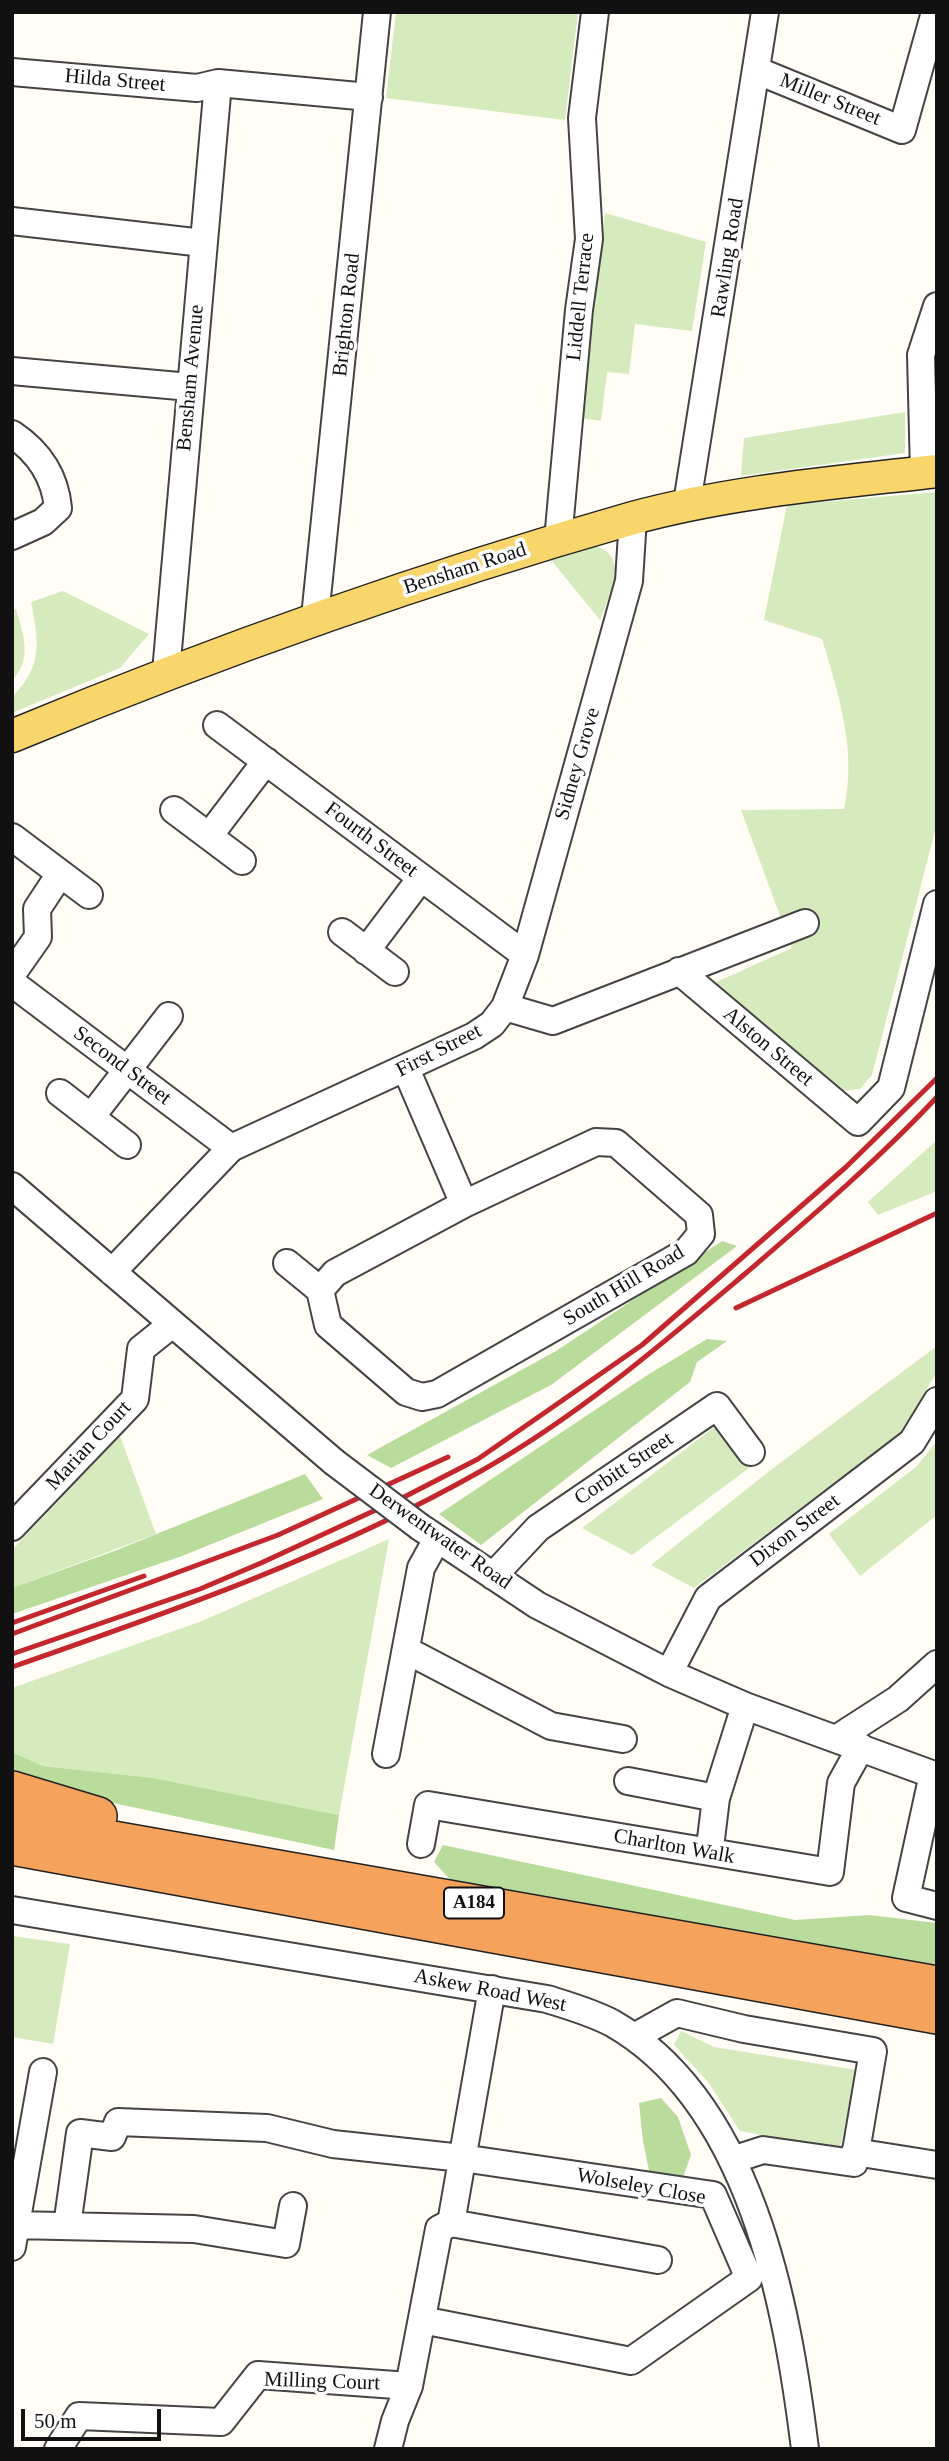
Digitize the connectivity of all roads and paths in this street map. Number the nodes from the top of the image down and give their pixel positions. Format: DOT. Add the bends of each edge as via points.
graph roads {
  1 [pos="377,12"];
  2 [pos="595,12"];
  3 [pos="765,12"];
  4 [pos="935,12"];
  5 [pos="758,71"];
  6 [pos="12,72"];
  7 [pos="218,83"];
  8 [pos="369,97"];
  9 [pos="12,221"];
  10 [pos="203,243"];
  11 [pos="937,306"];
  12 [pos="12,371"];
  13 [pos="190,387"];
  14 [pos="12,434"];
  15 [pos="930,472"];
  16 [pos="687,503"];
  17 [pos="633,518"];
  18 [pos="12,536"];
  19 [pos="558,540"];
  20 [pos="315,617"];
  21 [pos="166,673"];
  22 [pos="217,725"];
  23 [pos="12,736"];
  24 [pos="266,761"];
  25 [pos="174,810"];
  26 [pos="209,836"];
  27 [pos="12,837"];
  28 [pos="242,861"];
  29 [pos="60,874"];
  30 [pos="421,878"];
  31 [pos="89,895"];
  32 [pos="937,904"];
  33 [pos="805,923"];
  34 [pos="342,932"];
  35 [pos="366,951"];
  36 [pos="525,955"];
  37 [pos="679,971"];
  38 [pos="395,972"];
  39 [pos="12,974"];
  40 [pos="12,983"];
  41 [pos="505,1007"];
  42 [pos="169,1016"];
  43 [pos="406,1069"];
  44 [pos="128,1070"];
  45 [pos="60,1093"];
  46 [pos="91,1117"];
  47 [pos="127,1145"];
  48 [pos="231,1148"];
  49 [pos="12,1186"];
  50 [pos="464,1204"];
  51 [pos="287,1263"];
  52 [pos="112,1272"];
  53 [pos="320,1290"];
  54 [pos="171,1325"];
  55 [pos="937,1401"];
  56 [pos="751,1452"];
  57 [pos="12,1527"];
  58 [pos="428,1533"];
  59 [pos="493,1576"];
  60 [pos="406,1650"];
  61 [pos="937,1664"];
  62 [pos="669,1673"];
  63 [pos="745,1706"];
  64 [pos="623,1739"];
  65 [pos="849,1743"];
  66 [pos="386,1754"];
  67 [pos="935,1775"];
  68 [pos="628,1781"];
  69 [pos="12,1790"];
  70 [pos="716,1798"];
  71 [pos="12,1819"];
  72 [pos="711,1839"];
  73 [pos="421,1844"];
  74 [pos="12,1846"];
  75 [pos="286,1870"];
  76 [pos="937,1906"];
  77 [pos="12,1910"];
  78 [pos="937,1985"];
  79 [pos="492,1989"];
  80 [pos="937,2017"];
  81 [pos="634,2037"];
  82 [pos="43,2072"];
  83 [pos="856,2152"];
  84 [pos="462,2158"];
  85 [pos="732,2160"];
  86 [pos="937,2165"];
  87 [pos="293,2206"];
  88 [pos="451,2223"];
  89 [pos="67,2226"];
  90 [pos="13,2236"];
  91 [pos="659,2260"];
  92 [pos="422,2320"];
  93 [pos="409,2386"];
  94 [pos="58,2449"];
  95 [pos="388,2449"];
  96 [pos="805,2449"];
  1 -- 8 [label="street, Brighton Road"];
  2 -- 19 [label="street, Liddell Terrace" via="582,118 589,239"];
  3 -- 5 [label="street, Rawling Road"];
  4 -- 5 [label="street, Miller Street" via="902,130"];
  5 -- 16 [label="street, Rawling Road"];
  6 -- 7 [label="street, Hilda Street" via="197,88"];
  7 -- 8 [label="street, Hilda Street"];
  7 -- 10 [label="street, Bensham Avenue"];
  8 -- 20 [label="street, Brighton Road"];
  9 -- 10 [label="street"];
  10 -- 13 [label="street, Bensham Avenue"];
  11 -- 15 [label="street" via="921,355"];
  12 -- 13 [label="street"];
  13 -- 21 [label="street, Bensham Avenue"];
  14 -- 18 [label="street" via="45,465 56,488 58,508 43,522"];
  15 -- 16 [label="main road, Bensham Road" via="790,486"];
  16 -- 17 [label="main road, Bensham Road"];
  17 -- 19 [label="main road, Bensham Road"];
  17 -- 36 [label="street, Sidney Grove" via="629,580"];
  19 -- 20 [label="main road, Bensham Road"];
  20 -- 21 [label="main road, Bensham Road"];
  21 -- 23 [label="main road, Bensham Road"];
  22 -- 24 [label="street, Fourth Street"];
  24 -- 26 [label="street"];
  24 -- 30 [label="street, Fourth Street"];
  25 -- 26 [label="street"];
  26 -- 28 [label="street"];
  27 -- 29 [label="street"];
  29 -- 31 [label="street"];
  29 -- 39 [label="street" via="37,909 38,937"];
  30 -- 35 [label="street"];
  30 -- 36 [label="street, Fourth Street"];
  32 -- 37 [label="street, Alston Street" via="891,1088 858,1122"];
  33 -- 37 [label="street"];
  34 -- 35 [label="street"];
  35 -- 38 [label="street"];
  36 -- 41 [label="street, Sidney Grove"];
  37 -- 41 [label="street" via="553,1021"];
  40 -- 44 [label="street, Second Street"];
  41 -- 43 [label="street, First Street" via="492,1024 474,1036"];
  42 -- 44 [label="street"];
  43 -- 48 [label="street, First Street"];
  43 -- 50 [label="street"];
  44 -- 46 [label="street"];
  44 -- 48 [label="street, Second Street"];
  45 -- 46 [label="street"];
  46 -- 47 [label="street"];
  48 -- 52 [label="street, First Street"];
  49 -- 52 [label="street, Derwentwater Road"];
  50 -- 53 [label="street, South Hill Road" via="335,1273"];
  50 -- 53 [label="street, South Hill Road" via="597,1142 616,1143 699,1216 701,1234 686,1252 437,1394 422,1397 406,1392 328,1325"];
  51 -- 53 [label="street"];
  52 -- 54 [label="street, Derwentwater Road"];
  54 -- 57 [label="street, Marian Court" via="141,1349 135,1399"];
  54 -- 58 [label="street, Derwentwater Road, bridge" via="334,1462"];
  55 -- 62 [label="street, Dixon Street" via="912,1441 708,1598"];
  56 -- 59 [label="street, Corbitt Street" via="717,1406 545,1523"];
  58 -- 59 [label="street, Derwentwater Road"];
  58 -- 60 [label="street"];
  59 -- 62 [label="street, Derwentwater Road" via="537,1605"];
  60 -- 64 [label="street" via="551,1726"];
  60 -- 66 [label="street"];
  61 -- 65 [label="street"];
  62 -- 63 [label="street, Derwentwater Road"];
  63 -- 65 [label="street, Derwentwater Road"];
  63 -- 70 [label="street"];
  65 -- 67 [label="street, Derwentwater Road"];
  65 -- 73 [label="street, Charlton Walk" via="830,1872 428,1805"];
  67 -- 76 [label="street" via="906,1898"];
  68 -- 70 [label="street"];
  69 -- 75 [label="highway"];
  70 -- 72 [label="street"];
  71 -- 75 [label="highway, A184"];
  74 -- 80 [label="highway, A184"];
  75 -- 78 [label="highway, A184"];
  77 -- 79 [label="street, Askew Road West"];
  79 -- 81 [label="street, Askew Road West" via="586,2011"];
  79 -- 84 [label="street"];
  81 -- 83 [label="street" via="677,2013 873,2051"];
  81 -- 85 [label="street, Askew Road West" via="681,2080"];
  82 -- 90 [label="street"];
  83 -- 85 [label="street" via="854,2163 763,2150"];
  83 -- 86 [label="street"];
  84 -- 88 [label="street"];
  84 -- 89 [label="street" via="333,2144 267,2128 118,2122 112,2137 80,2133"];
  84 -- 92 [label="street, Wolseley Close" via="713,2195 749,2278 631,2361"];
  85 -- 96 [label="street, Askew Road West" via="781,2306"];
  87 -- 89 [label="street" via="286,2244 194,2229"];
  88 -- 91 [label="street"];
  88 -- 92 [label="street, Milling Court" via="439,2230"];
  89 -- 90 [label="street"];
  92 -- 93 [label="street, Milling Court"];
  93 -- 94 [label="street, Milling Court" via="258,2375 221,2422 79,2416"];
  93 -- 95 [label="street"];
}
